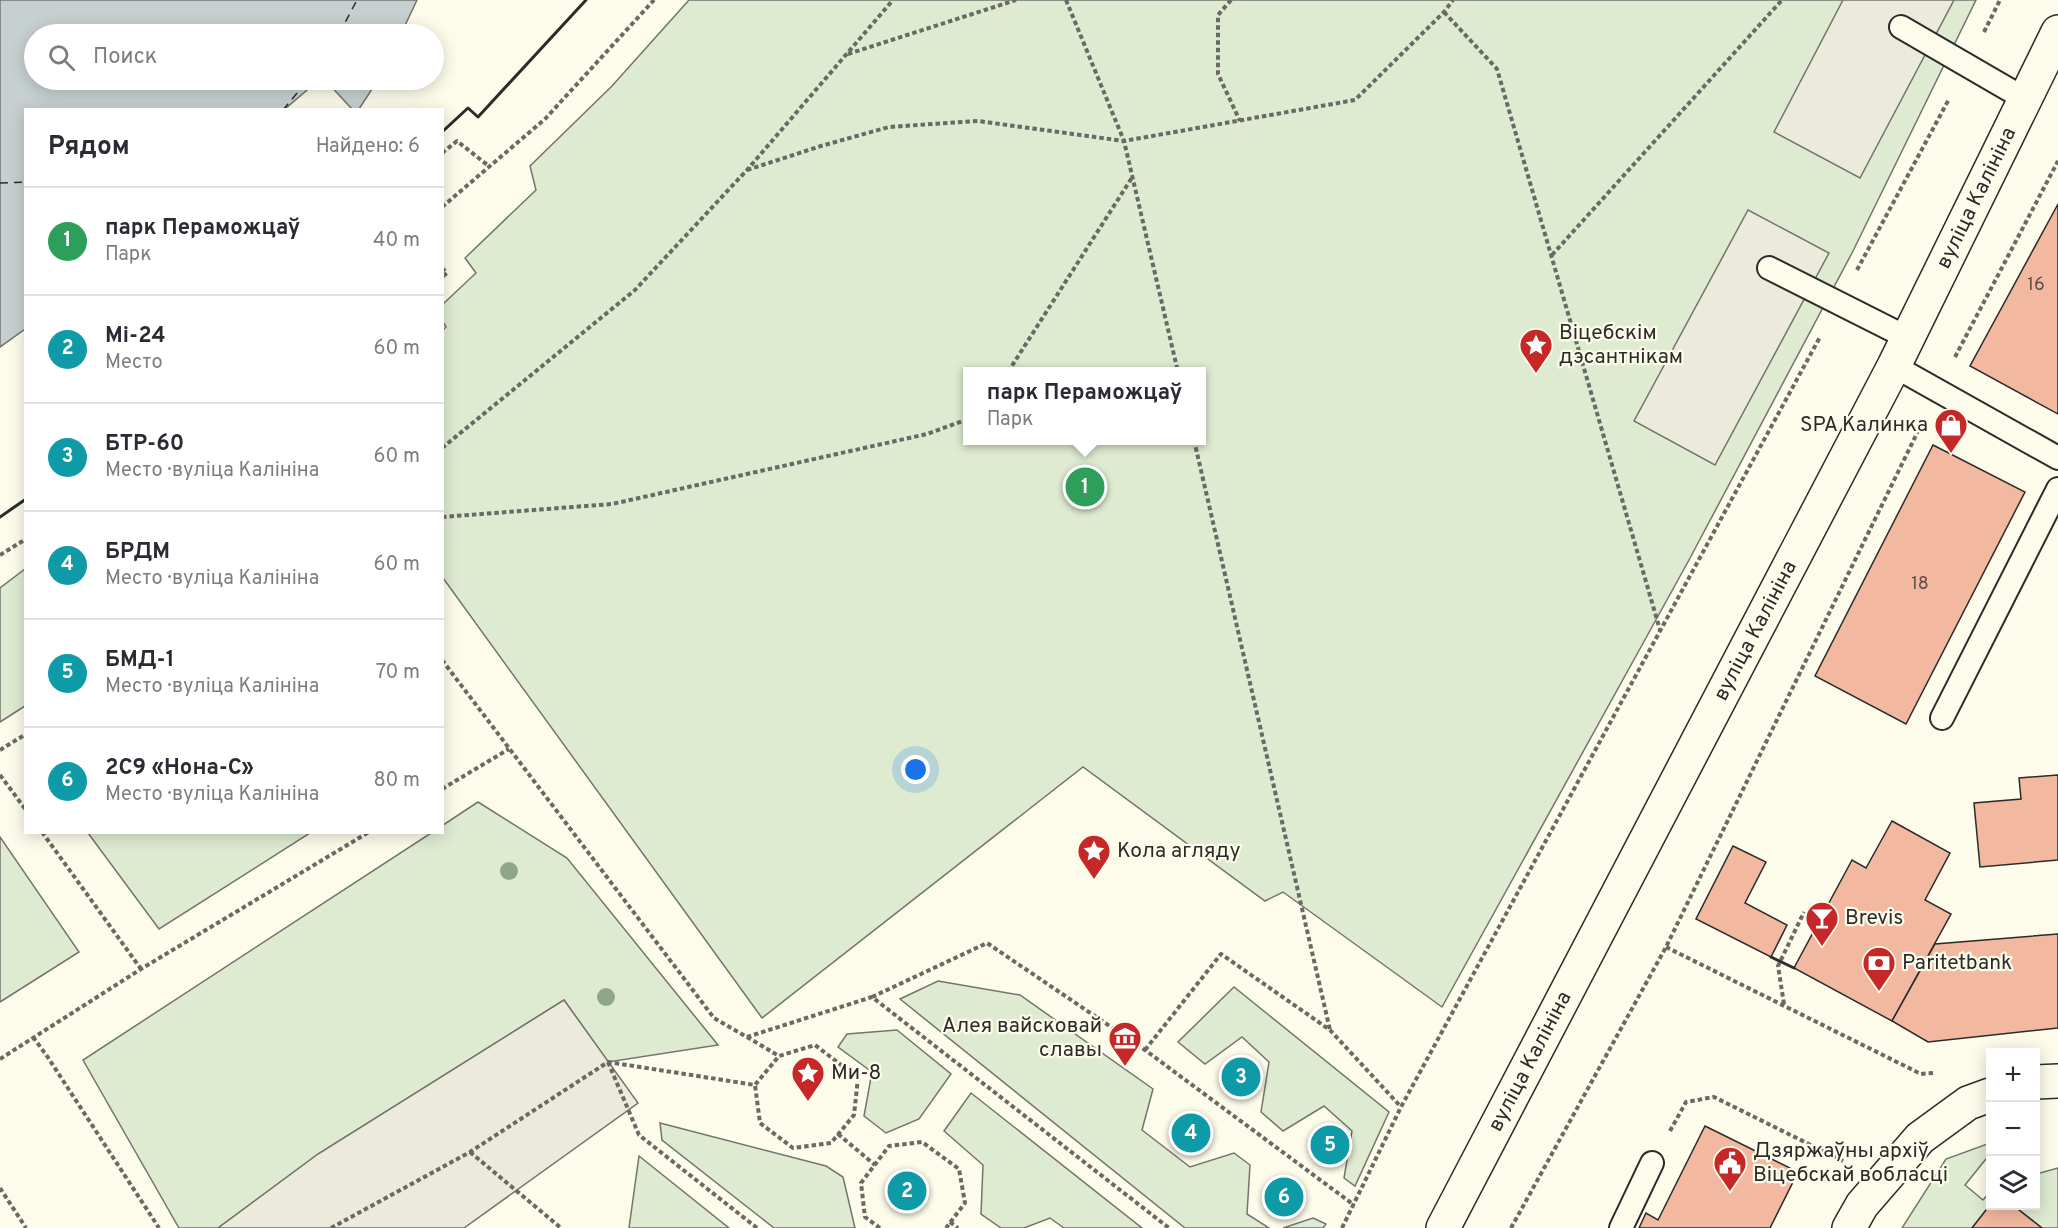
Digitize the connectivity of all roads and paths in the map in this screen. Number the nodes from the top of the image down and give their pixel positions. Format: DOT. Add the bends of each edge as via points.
graph roads {
  1 [pos="654,0"];
  2 [pos="893,0"];
  3 [pos="1016,0"];
  4 [pos="1066,0"];
  5 [pos="1231,0"];
  6 [pos="1453,0"];
  7 [pos="1782,0"];
  8 [pos="2000,0"];
  9 [pos="1444,12"];
  10 [pos="1901,27"];
  11 [pos="2058,32"];
  12 [pos="847,55"];
  13 [pos="1967,65"];
  14 [pos="2025,99"];
  15 [pos="1240,121"];
  16 [pos="1124,141"];
  17 [pos="444,151"];
  18 [pos="2058,161"];
  19 [pos="490,168"];
  20 [pos="747,170"];
  21 [pos="1133,175"];
  22 [pos="444,205"];
  23 [pos="1551,256"];
  24 [pos="1769,268"];
  25 [pos="1838,303"];
  26 [pos="1901,352"];
  27 [pos="1011,367"];
  28 [pos="1177,367"];
  29 [pos="1938,390"];
  30 [pos="963,421"];
  31 [pos="1195,445"];
  32 [pos="444,446"];
  33 [pos="2058,458"];
  34 [pos="2058,489"];
  35 [pos="444,517"];
  36 [pos="24,540"];
  37 [pos="0,555"];
  38 [pos="1660,631"];
  39 [pos="444,663"];
  40 [pos="1942,718"];
  41 [pos="24,735"];
  42 [pos="509,749"];
  43 [pos="0,750"];
  44 [pos="0,775"];
  45 [pos="444,788"];
  46 [pos="24,807"];
  47 [pos="43,834"];
  48 [pos="366,834"];
  49 [pos="1804,912"];
  50 [pos="1666,946"];
  51 [pos="141,969"];
  52 [pos="872,997"];
  53 [pos="1784,1005"];
  54 [pos="1330,1030"];
  55 [pos="33,1037"];
  56 [pos="747,1037"];
  57 [pos="1145,1050"];
  58 [pos="779,1056"];
  59 [pos="0,1059"];
  60 [pos="608,1062"];
  61 [pos="1944,1072"];
  62 [pos="2058,1081"];
  63 [pos="2040,1082"];
  64 [pos="755,1085"];
  65 [pos="1986,1096"];
  66 [pos="1401,1107"];
  67 [pos="838,1134"];
  68 [pos="470,1152"];
  69 [pos="1652,1163"];
  70 [pos="876,1165"];
  71 [pos="1883,1181"];
  72 [pos="0,1188"];
  73 [pos="1354,1205"];
  74 [pos="950,1222"];
  75 [pos="26,1228"];
  76 [pos="159,1228"];
  77 [pos="331,1228"];
  78 [pos="561,1228"];
  79 [pos="757,1228"];
  80 [pos="880,1228"];
  81 [pos="946,1228"];
  82 [pos="958,1228"];
  83 [pos="1169,1228"];
  84 [pos="1342,1228"];
  85 [pos="1443,1228"];
  86 [pos="1511,1228"];
  87 [pos="1621,1228"];
  88 [pos="1849,1228"];
  1 -- 19 [label="path" via="545,119"];
  2 -- 12 [label="path"];
  3 -- 12 [label="path"];
  4 -- 16 [label="path"];
  5 -- 15 [label="path" via="1218,15 1218,74"];
  6 -- 9 [label="path"];
  7 -- 23 [label="path"];
  8 -- 13 [label="path"];
  9 -- 15 [label="path" via="1355,100"];
  9 -- 23 [label="path" via="1497,69"];
  10 -- 13 [label="lane"];
  11 -- 14 [label="street, вуліца Калініна"];
  12 -- 20 [label="path"];
  13 -- 14 [label="lane"];
  13 -- 25 [label="path"];
  14 -- 26 [label="street, вуліца Калініна"];
  15 -- 16 [label="path"];
  16 -- 20 [label="path" via="978,121 889,127"];
  16 -- 21 [label="path"];
  17 -- 19 [label="path" via="457,141"];
  18 -- 29 [label="path"];
  19 -- 22 [label="path"];
  20 -- 32 [label="path" via="634,290"];
  21 -- 27 [label="path"];
  21 -- 28 [label="path"];
  23 -- 38 [label="path"];
  24 -- 25 [label="lane"];
  25 -- 26 [label="lane"];
  25 -- 38 [label="path"];
  26 -- 29 [label="lane"];
  26 -- 85 [label="street, вуліца Калініна"];
  29 -- 33 [label="lane"];
  29 -- 50 [label="path"];
  30 -- 35 [label="path" via="927,435 612,504"];
  31 -- 54 [label="path"];
  34 -- 40 [label="lane"];
  36 -- 37 [label="path"];
  38 -- 66 [label="path"];
  39 -- 42 [label="path"];
  41 -- 43 [label="path"];
  42 -- 45 [label="path"];
  42 -- 56 [label="path" via="714,1018"];
  44 -- 46 [label="path"];
  47 -- 51 [label="path"];
  48 -- 51 [label="path"];
  49 -- 53 [label="path" via="1778,966"];
  50 -- 53 [label="path"];
  50 -- 86 [label="path"];
  51 -- 55 [label="path"];
  52 -- 56 [label="path"];
  52 -- 57 [label="path" via="987,944"];
  52 -- 83 [label="path"];
  53 -- 61 [label="path" via="1921,1074"];
  54 -- 57 [label="path" via="1221,954"];
  54 -- 66 [label="path"];
  55 -- 59 [label="path"];
  55 -- 76 [label="path"];
  56 -- 58 [label="path"];
  57 -- 73 [label="path"];
  58 -- 64 [label="path"];
  58 -- 67 [label="path" via="815,1046 858,1078 854,1115"];
  60 -- 64 [label="path"];
  60 -- 68 [label="path"];
  60 -- 79 [label="path" via="639,1135"];
  62 -- 63 [label="street"];
  64 -- 67 [label="path" via="760,1123 793,1148 831,1143"];
  65 -- 71 [label="street" via="1968,1102 1920,1138"];
  66 -- 73 [label="path"];
  67 -- 70 [label="path"];
  68 -- 77 [label="path"];
  68 -- 78 [label="path"];
  69 -- 71 [label="path" via="1686,1102 1714,1097"];
  69 -- 87 [label="lane"];
  70 -- 74 [label="path" via="889,1146 922,1142 959,1169 965,1203"];
  70 -- 80 [label="path" via="861,1183 865,1217"];
  71 -- 88 [label="street"];
  72 -- 75 [label="path"];
  73 -- 84 [label="path"];
  74 -- 81 [label="path"];
  74 -- 82 [label="path"];
}
